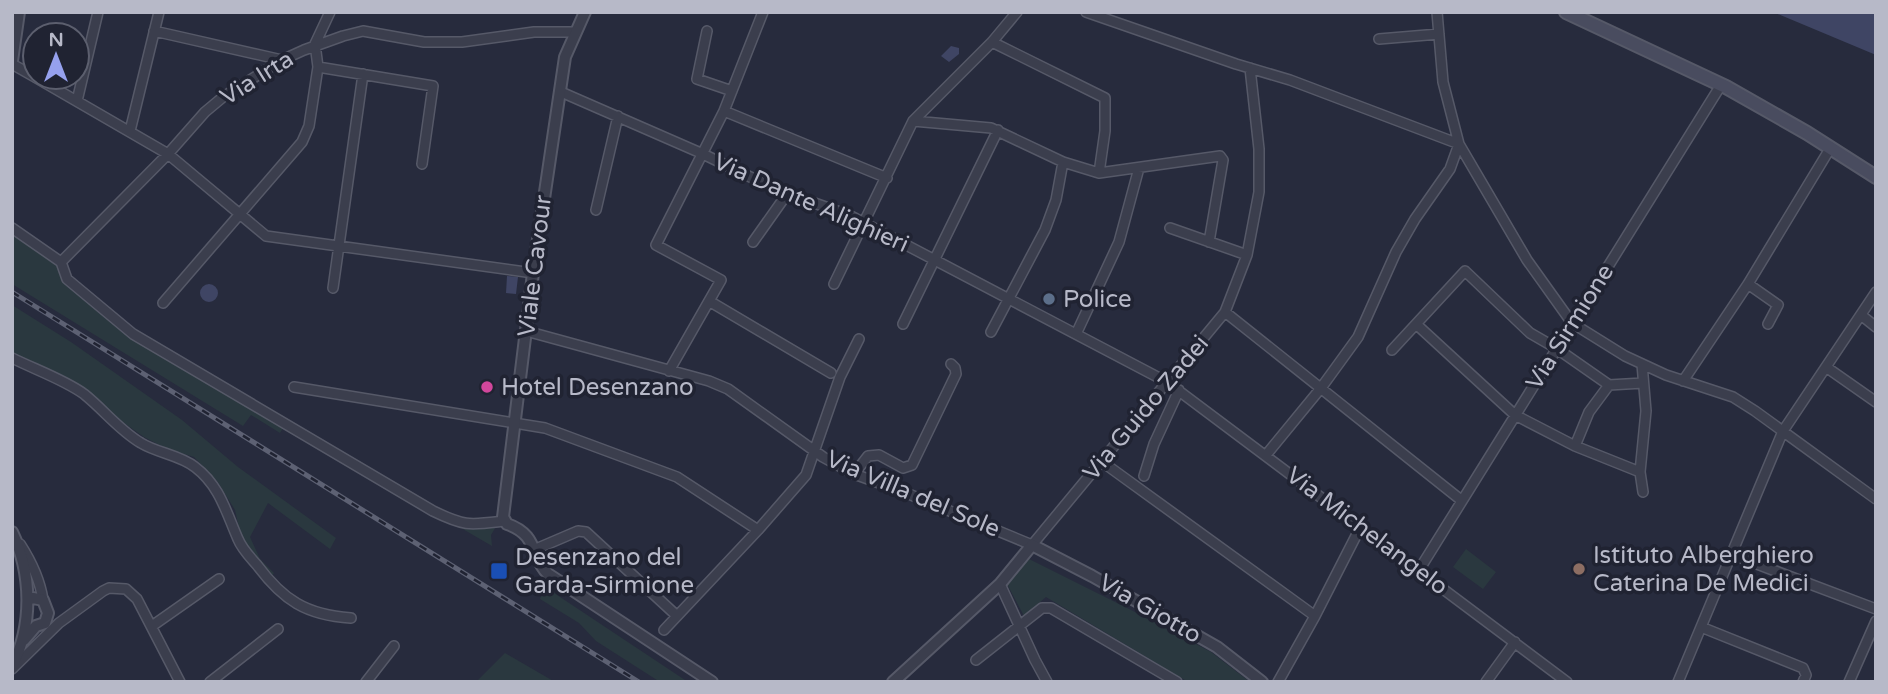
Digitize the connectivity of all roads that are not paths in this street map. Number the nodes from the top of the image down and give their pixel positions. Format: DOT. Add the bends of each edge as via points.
graph roads {
  1 [pos="19,12"];
  2 [pos="98,12"];
  3 [pos="159,12"];
  4 [pos="330,12"];
  5 [pos="585,12"];
  6 [pos="763,12"];
  7 [pos="1017,12"];
  8 [pos="1086,12"];
  9 [pos="1437,12"];
  10 [pos="1566,12"];
  11 [pos="154,31"];
  12 [pos="707,31"];
  13 [pos="576,32"];
  14 [pos="1439,34"];
  15 [pos="1379,39"];
  16 [pos="992,42"];
  17 [pos="315,44"];
  18 [pos="282,60"];
  19 [pos="12,62"];
  20 [pos="318,67"];
  21 [pos="1250,68"];
  22 [pos="363,74"];
  23 [pos="1721,85"];
  24 [pos="60,91"];
  25 [pos="732,91"];
  26 [pos="561,92"];
  27 [pos="77,101"];
  28 [pos="724,111"];
  29 [pos="618,116"];
  30 [pos="912,121"];
  31 [pos="998,130"];
  32 [pos="130,131"];
  33 [pos="1459,144"];
  34 [pos="1831,147"];
  35 [pos="168,154"];
  36 [pos="703,154"];
  37 [pos="422,163"];
  38 [pos="1063,163"];
  39 [pos="1139,168"];
  40 [pos="1099,173"];
  41 [pos="1876,177"];
  42 [pos="887,178"];
  43 [pos="788,194"];
  44 [pos="596,210"];
  45 [pos="240,214"];
  46 [pos="864,223"];
  47 [pos="12,228"];
  48 [pos="1170,228"];
  49 [pos="753,242"];
  50 [pos="1209,242"];
  51 [pos="340,247"];
  52 [pos="1247,255"];
  53 [pos="936,261"];
  54 [pos="61,262"];
  55 [pos="533,273"];
  56 [pos="834,284"];
  57 [pos="1748,284"];
  58 [pos="333,288"];
  59 [pos="1876,292"];
  60 [pos="1007,299"];
  61 [pos="709,301"];
  62 [pos="163,303"];
  63 [pos="1225,312"];
  64 [pos="1861,315"];
  65 [pos="1572,323"];
  66 [pos="903,324"];
  67 [pos="1416,324"];
  68 [pos="1768,324"];
  69 [pos="1876,327"];
  70 [pos="526,331"];
  71 [pos="991,331"];
  72 [pos="1077,332"];
  73 [pos="859,339"];
  74 [pos="1556,348"];
  75 [pos="1392,350"];
  76 [pos="12,358"];
  77 [pos="951,364"];
  78 [pos="1643,364"];
  79 [pos="1826,367"];
  80 [pos="669,371"];
  81 [pos="831,373"];
  82 [pos="1683,381"];
  83 [pos="1167,382"];
  84 [pos="1643,383"];
  85 [pos="1609,385"];
  86 [pos="294,387"];
  87 [pos="1321,388"];
  88 [pos="1179,390"];
  89 [pos="1876,402"];
  90 [pos="1515,415"];
  91 [pos="514,421"];
  92 [pos="1783,431"];
  93 [pos="1574,446"];
  94 [pos="814,450"];
  95 [pos="1266,455"];
  96 [pos="1101,461"];
  97 [pos="1640,472"];
  98 [pos="854,474"];
  99 [pos="1144,476"];
  100 [pos="1643,492"];
  101 [pos="1876,499"];
  102 [pos="1461,500"];
  103 [pos="506,522"];
  104 [pos="1362,526"];
  105 [pos="758,530"];
  106 [pos="13,535"];
  107 [pos="1032,545"];
  108 [pos="536,549"];
  109 [pos="1733,555"];
  110 [pos="1419,570"];
  111 [pos="219,579"];
  112 [pos="1000,584"];
  113 [pos="37,600"];
  114 [pos="1876,609"];
  115 [pos="676,615"];
  116 [pos="1315,616"];
  117 [pos="26,617"];
  118 [pos="351,618"];
  119 [pos="46,620"];
  120 [pos="1876,621"];
  121 [pos="59,623"];
  122 [pos="1021,625"];
  123 [pos="36,626"];
  124 [pos="152,626"];
  125 [pos="1701,627"];
  126 [pos="278,629"];
  127 [pos="664,630"];
  128 [pos="1515,642"];
  129 [pos="23,643"];
  130 [pos="394,646"];
  131 [pos="976,660"];
  132 [pos="12,668"];
  133 [pos="180,682"];
  134 [pos="210,682"];
  135 [pos="366,682"];
  136 [pos="712,682"];
  137 [pos="893,682"];
  138 [pos="1047,682"];
  139 [pos="1177,682"];
  140 [pos="1262,682"];
  141 [pos="1278,682"];
  142 [pos="1486,682"];
  143 [pos="1567,682"];
  144 [pos="1678,682"];
  145 [pos="1803,682"];
  146 [pos="1849,682"];
  1 -- 19 [label="street"];
  2 -- 27 [label="street"];
  3 -- 11 [label="street"];
  4 -- 17 [label="street"];
  5 -- 13 [label="street, Viale Cavour"];
  6 -- 25 [label="street"];
  7 -- 16 [label="street"];
  8 -- 21 [label="street"];
  9 -- 14 [label="street"];
  10 -- 23 [label="main road"];
  11 -- 18 [label="street"];
  11 -- 32 [label="street"];
  12 -- 25 [label="street" via="697,79"];
  13 -- 17 [label="street, Via Irta" via="424,43 363,31"];
  13 -- 26 [label="street, Viale Cavour" via="565,57"];
  14 -- 15 [label="street"];
  14 -- 33 [label="street" via="1443,82"];
  16 -- 30 [label="street"];
  16 -- 40 [label="street" via="1105,98"];
  17 -- 18 [label="street, Via Irta"];
  17 -- 20 [label="street"];
  18 -- 35 [label="street, Via Irta" via="223,97"];
  20 -- 22 [label="street"];
  20 -- 45 [label="street" via="309,126 302,142"];
  21 -- 33 [label="street"];
  21 -- 52 [label="street, Via Guido Zadei" via="1259,181"];
  22 -- 37 [label="street" via="433,86"];
  22 -- 51 [label="street"];
  23 -- 34 [label="main road"];
  23 -- 65 [label="street, Via Sirmione"];
  24 -- 27 [label="street"];
  25 -- 28 [label="street"];
  26 -- 29 [label="street, Via Dante Alighieri"];
  26 -- 55 [label="street, Viale Cavour"];
  27 -- 32 [label="street"];
  28 -- 36 [label="street"];
  28 -- 42 [label="street"];
  29 -- 36 [label="street, Via Dante Alighieri"];
  29 -- 44 [label="street"];
  30 -- 31 [label="street"];
  30 -- 42 [label="street"];
  31 -- 38 [label="street"];
  31 -- 53 [label="street"];
  32 -- 35 [label="street"];
  33 -- 65 [label="street" via="1527,260"];
  33 -- 87 [label="street" via="1450,169 1396,252 1358,337"];
  34 -- 41 [label="main road"];
  34 -- 57 [label="street"];
  35 -- 45 [label="street"];
  35 -- 54 [label="street, Via Irta"];
  36 -- 43 [label="street, Via Dante Alighieri"];
  36 -- 61 [label="street" via="656,245 721,280"];
  38 -- 40 [label="street"];
  38 -- 60 [label="street" via="1045,230"];
  39 -- 40 [label="street"];
  39 -- 50 [label="street" via="1220,156"];
  39 -- 72 [label="street" via="1119,242"];
  42 -- 46 [label="street"];
  43 -- 46 [label="street, Via Dante Alighieri"];
  43 -- 49 [label="street"];
  45 -- 51 [label="street" via="266,236"];
  45 -- 62 [label="street"];
  46 -- 53 [label="street, Via Dante Alighieri"];
  46 -- 56 [label="street"];
  47 -- 54 [label="street"];
  48 -- 50 [label="street"];
  50 -- 52 [label="street"];
  51 -- 55 [label="street"];
  51 -- 58 [label="street"];
  52 -- 63 [label="street, Via Guido Zadei"];
  53 -- 60 [label="street, Via Dante Alighieri"];
  53 -- 66 [label="street"];
  54 -- 103 [label="street" via="67,279 134,334 433,511 462,524"];
  55 -- 70 [label="street, Viale Cavour"];
  57 -- 68 [label="street" via="1778,305"];
  57 -- 82 [label="street"];
  59 -- 64 [label="street"];
  60 -- 71 [label="street"];
  60 -- 72 [label="street, Via Dante Alighieri"];
  61 -- 80 [label="street"];
  61 -- 81 [label="street"];
  63 -- 83 [label="street, Via Guido Zadei"];
  63 -- 87 [label="street"];
  64 -- 69 [label="street"];
  64 -- 79 [label="street"];
  65 -- 74 [label="street, Via Sirmione"];
  65 -- 78 [label="street"];
  67 -- 74 [label="street" via="1465,271 1530,333"];
  67 -- 75 [label="street"];
  67 -- 90 [label="street"];
  70 -- 80 [label="street, Via Villa del Sole"];
  70 -- 91 [label="street, Viale Cavour"];
  72 -- 83 [label="street, Via Dante Alighieri"];
  73 -- 94 [label="street"];
  74 -- 85 [label="street"];
  74 -- 90 [label="street, Via Sirmione"];
  76 -- 118 [label="street" via="83,393 143,445 194,465 225,504 239,542 269,581 309,611"];
  77 -- 98 [label="street, Via Villa del Sole" via="957,374 912,465 903,468 879,455 869,456"];
  78 -- 82 [label="street"];
  78 -- 84 [label="street"];
  79 -- 89 [label="street"];
  79 -- 92 [label="street"];
  80 -- 94 [label="street, Via Villa del Sole" via="728,389"];
  82 -- 92 [label="street" via="1733,397"];
  83 -- 88 [label="street, Via Michelangelo"];
  83 -- 96 [label="street, Via Guido Zadei"];
  84 -- 85 [label="street"];
  84 -- 97 [label="street" via="1646,411"];
  85 -- 93 [label="street" via="1589,412"];
  86 -- 91 [label="street"];
  87 -- 95 [label="street"];
  87 -- 102 [label="street"];
  88 -- 95 [label="street, Via Michelangelo"];
  88 -- 99 [label="street"];
  90 -- 93 [label="street"];
  90 -- 102 [label="street, Via Sirmione"];
  91 -- 103 [label="street, Viale Cavour" via="503,513"];
  91 -- 105 [label="street" via="582,440 677,477"];
  92 -- 101 [label="street"];
  92 -- 109 [label="street"];
  93 -- 97 [label="street"];
  94 -- 98 [label="street, Via Villa del Sole"];
  94 -- 105 [label="street" via="806,475"];
  95 -- 104 [label="street, Via Michelangelo"];
  96 -- 107 [label="street, Via Guido Zadei"];
  96 -- 116 [label="street"];
  97 -- 100 [label="street"];
  98 -- 107 [label="street, Via Villa del Sole"];
  102 -- 110 [label="street, Via Sirmione"];
  103 -- 108 [label="street" via="517,527"];
  104 -- 110 [label="street, Via Michelangelo"];
  104 -- 116 [label="street"];
  105 -- 115 [label="street"];
  106 -- 113 [label="street"];
  106 -- 113 [label="street" via="41,589"];
  107 -- 112 [label="street, Via Guido Zadei"];
  107 -- 140 [label="street, Via Giotto" via="1217,647"];
  108 -- 115 [label="street" via="578,531 586,532"];
  108 -- 136 [label="street" via="548,574"];
  109 -- 114 [label="street"];
  109 -- 125 [label="street"];
  110 -- 128 [label="street, Via Michelangelo"];
  111 -- 124 [label="street"];
  112 -- 122 [label="street"];
  112 -- 137 [label="street, Via Guido Zadei"];
  113 -- 117 [label="street"];
  113 -- 119 [label="street" via="48,614"];
  115 -- 127 [label="street"];
  116 -- 141 [label="street"];
  117 -- 123 [label="street"];
  117 -- 129 [label="street"];
  119 -- 121 [label="street"];
  119 -- 123 [label="street"];
  120 -- 146 [label="street"];
  121 -- 124 [label="street" via="109,588 126,589"];
  121 -- 132 [label="street"];
  122 -- 131 [label="street"];
  122 -- 138 [label="street"];
  122 -- 139 [label="street" via="1042,608 1051,608"];
  123 -- 129 [label="street"];
  124 -- 133 [label="street"];
  125 -- 144 [label="street"];
  125 -- 145 [label="street" via="1804,668"];
  126 -- 134 [label="street"];
  128 -- 142 [label="street"];
  128 -- 143 [label="street, Via Michelangelo"];
  129 -- 132 [label="street"];
  130 -- 135 [label="street"];
}
